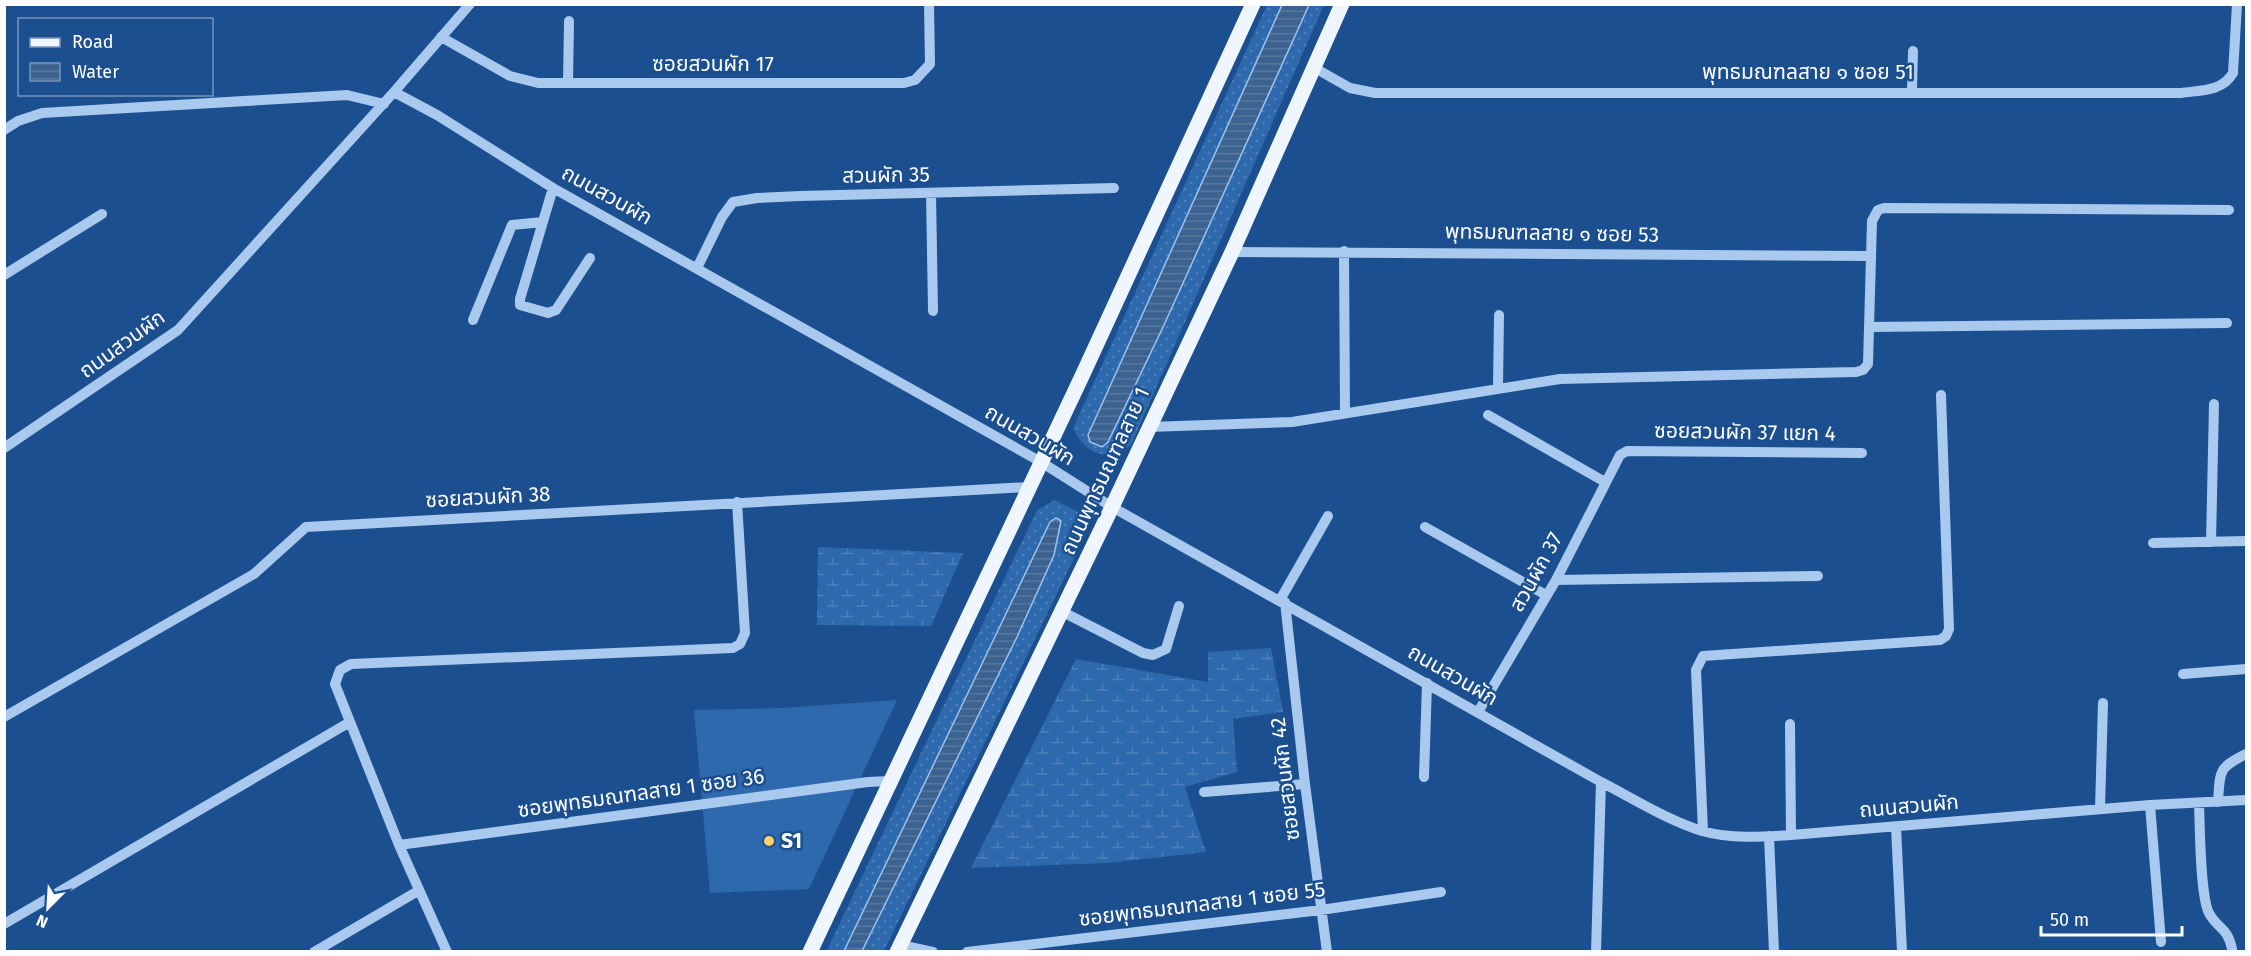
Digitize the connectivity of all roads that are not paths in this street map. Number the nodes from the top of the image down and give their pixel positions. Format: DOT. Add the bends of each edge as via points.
graph roads {
  1 [pos="470,4"];
  2 [pos="928,4"];
  3 [pos="1253,4"];
  4 [pos="1342,4"];
  5 [pos="2236,4"];
  6 [pos="569,21"];
  7 [pos="441,38"];
  8 [pos="1913,51"];
  9 [pos="1313,67"];
  10 [pos="568,83"];
  11 [pos="394,92"];
  12 [pos="1912,92"];
  13 [pos="384,104"];
  14 [pos="4,130"];
  15 [pos="553,188"];
  16 [pos="1114,188"];
  17 [pos="931,193"];
  18 [pos="2229,210"];
  19 [pos="102,214"];
  20 [pos="543,222"];
  21 [pos="1344,251"];
  22 [pos="1232,252"];
  23 [pos="1871,255"];
  24 [pos="590,258"];
  25 [pos="697,268"];
  26 [pos="4,275"];
  27 [pos="933,311"];
  28 [pos="1499,315"];
  29 [pos="472,320"];
  30 [pos="2227,323"];
  31 [pos="1870,327"];
  32 [pos="1498,387"];
  33 [pos="1941,395"];
  34 [pos="2214,404"];
  35 [pos="1345,412"];
  36 [pos="1488,416"];
  37 [pos="1149,427"];
  38 [pos="4,448"];
  39 [pos="1627,451"];
  40 [pos="1862,453"];
  41 [pos="1041,462"];
  42 [pos="1605,482"];
  43 [pos="1029,487"];
  44 [pos="737,502"];
  45 [pos="1106,503"];
  46 [pos="1328,516"];
  47 [pos="1425,528"];
  48 [pos="2247,541"];
  49 [pos="2211,542"];
  50 [pos="2152,543"];
  51 [pos="1818,576"];
  52 [pos="1556,580"];
  53 [pos="1546,595"];
  54 [pos="1282,601"];
  55 [pos="1179,606"];
  56 [pos="1061,610"];
  57 [pos="2247,669"];
  58 [pos="2183,674"];
  59 [pos="1427,683"];
  60 [pos="2103,703"];
  61 [pos="1478,712"];
  62 [pos="4,717"];
  63 [pos="350,722"];
  64 [pos="1790,724"];
  65 [pos="2247,754"];
  66 [pos="1424,777"];
  67 [pos="889,782"];
  68 [pos="1601,782"];
  69 [pos="1305,784"];
  70 [pos="1204,792"];
  71 [pos="2247,800"];
  72 [pos="2218,802"];
  73 [pos="2199,803"];
  74 [pos="2150,805"];
  75 [pos="2100,809"];
  76 [pos="1896,827"];
  77 [pos="1703,831"];
  78 [pos="1791,835"];
  79 [pos="1770,836"];
  80 [pos="399,845"];
  81 [pos="418,891"];
  82 [pos="1441,892"];
  83 [pos="1321,910"];
  84 [pos="4,924"];
  85 [pos="2161,942"];
  86 [pos="899,948"];
  87 [pos="2232,949"];
  88 [pos="314,951"];
  89 [pos="447,951"];
  90 [pos="810,951"];
  91 [pos="933,951"];
  92 [pos="967,951"];
  93 [pos="1327,951"];
  94 [pos="1596,951"];
  95 [pos="1774,951"];
  96 [pos="1902,951"];
  1 -- 7 [label="street"];
  2 -- 10 [label="street, ซอยสวนผัก 17" via="930,64 915,80 904,83"];
  3 -- 41 [label="main road"];
  4 -- 9 [label="main road, ถนนพุทธมณฑลสาย 1"];
  5 -- 12 [label="street, พุทธมณฑลสาย ๑ ซอย 51" via="2233,73 2228,83 2218,88 2181,93"];
  6 -- 10 [label="street"];
  7 -- 10 [label="street, ซอยสวนผัก 17" via="521,81"];
  7 -- 11 [label="street"];
  8 -- 12 [label="street"];
  9 -- 12 [label="street, พุทธมณฑลสาย ๑ ซอย 51" via="1350,88 1375,93"];
  9 -- 22 [label="main road, ถนนพุทธมณฑลสาย 1"];
  11 -- 13 [label="street, ถนนสวนผัก"];
  11 -- 15 [label="street, ถนนสวนผัก"];
  13 -- 14 [label="street" via="347,95 42,113"];
  13 -- 38 [label="street, ถนนสวนผัก" via="178,330"];
  15 -- 20 [label="street"];
  15 -- 25 [label="street, ถนนสวนผัก"];
  16 -- 17 [label="street, สวนผัก 35"];
  17 -- 25 [label="street, สวนผัก 35" via="733,202"];
  17 -- 27 [label="street"];
  18 -- 23 [label="street" via="1884,208 1878,210 1872,221"];
  19 -- 26 [label="street"];
  20 -- 24 [label="street" via="520,299 524,308 548,313 556,310"];
  20 -- 29 [label="street" via="512,225"];
  21 -- 22 [label="street, พุทธมณฑลสาย ๑ ซอย 53"];
  21 -- 23 [label="street, พุทธมณฑลสาย ๑ ซอย 53"];
  21 -- 35 [label="street"];
  22 -- 37 [label="main road, ถนนพุทธมณฑลสาย 1"];
  23 -- 31 [label="street"];
  25 -- 41 [label="street, ถนนสวนผัก"];
  28 -- 32 [label="street"];
  30 -- 31 [label="street"];
  31 -- 32 [label="street" via="1868,364 1856,372 1560,379"];
  32 -- 35 [label="street"];
  33 -- 77 [label="street" via="1949,629 1946,636 1940,640 1703,656 1696,670"];
  34 -- 49 [label="street"];
  35 -- 37 [label="street" via="1292,422"];
  36 -- 42 [label="street"];
  37 -- 45 [label="main road, ถนนพุทธมณฑลสาย 1"];
  39 -- 40 [label="street, ซอยสวนผัก 37 แยก 4"];
  39 -- 42 [label="street, สวนผัก 37" via="1620,454"];
  41 -- 43 [label="main road"];
  41 -- 45 [label="street, ถนนสวนผัก"];
  42 -- 52 [label="street, สวนผัก 37"];
  43 -- 44 [label="street, ซอยสวนผัก 38"];
  43 -- 67 [label="main road"];
  44 -- 62 [label="street, ซอยสวนผัก 38" via="306,527 254,574"];
  44 -- 63 [label="street" via="745,633 733,648 351,664 340,670 336,684"];
  45 -- 54 [label="street, ถนนสวนผัก"];
  45 -- 56 [label="main road, ถนนพุทธมณฑลสาย 1"];
  46 -- 54 [label="street"];
  47 -- 53 [label="street"];
  48 -- 49 [label="street"];
  49 -- 50 [label="street"];
  51 -- 52 [label="street"];
  52 -- 53 [label="street, สวนผัก 37"];
  53 -- 61 [label="street, สวนผัก 37"];
  54 -- 59 [label="street, ถนนสวนผัก"];
  54 -- 69 [label="street, ซอยสวนผัก 42"];
  55 -- 56 [label="street" via="1167,649 1153,655"];
  56 -- 86 [label="main road, ถนนพุทธมณฑลสาย 1"];
  57 -- 58 [label="street"];
  59 -- 61 [label="street, ถนนสวนผัก"];
  59 -- 66 [label="street"];
  60 -- 75 [label="street"];
  61 -- 68 [label="street, ถนนสวนผัก"];
  63 -- 80 [label="street"];
  63 -- 84 [label="street"];
  64 -- 78 [label="street"];
  65 -- 72 [label="street" via="2221,770"];
  67 -- 80 [label="street, ซอยพุทธมณฑลสาย 1 ซอย 36"];
  67 -- 90 [label="main road"];
  68 -- 77 [label="street, ถนนสวนผัก"];
  68 -- 94 [label="street"];
  69 -- 70 [label="street"];
  69 -- 83 [label="street, ซอยสวนผัก 42"];
  71 -- 72 [label="street, ถนนสวนผัก"];
  72 -- 73 [label="street, ถนนสวนผัก"];
  73 -- 74 [label="street, ถนนสวนผัก"];
  73 -- 87 [label="street" via="2206,902 2213,919 2228,933"];
  74 -- 75 [label="street, ถนนสวนผัก"];
  74 -- 85 [label="street"];
  75 -- 76 [label="street, ถนนสวนผัก"];
  76 -- 78 [label="street, ถนนสวนผัก"];
  76 -- 96 [label="street"];
  77 -- 79 [label="street, ถนนสวนผัก" via="1738,837"];
  78 -- 79 [label="street, ถนนสวนผัก"];
  79 -- 95 [label="street"];
  80 -- 81 [label="street"];
  81 -- 88 [label="street"];
  81 -- 89 [label="street"];
  82 -- 83 [label="street, ซอยพุทธมณฑลสาย 1 ซอย 55"];
  83 -- 92 [label="street, ซอยพุทธมณฑลสาย 1 ซอย 55"];
  83 -- 93 [label="street, ซอยสวนผัก 42"];
  86 -- 91 [label="street"];
}
